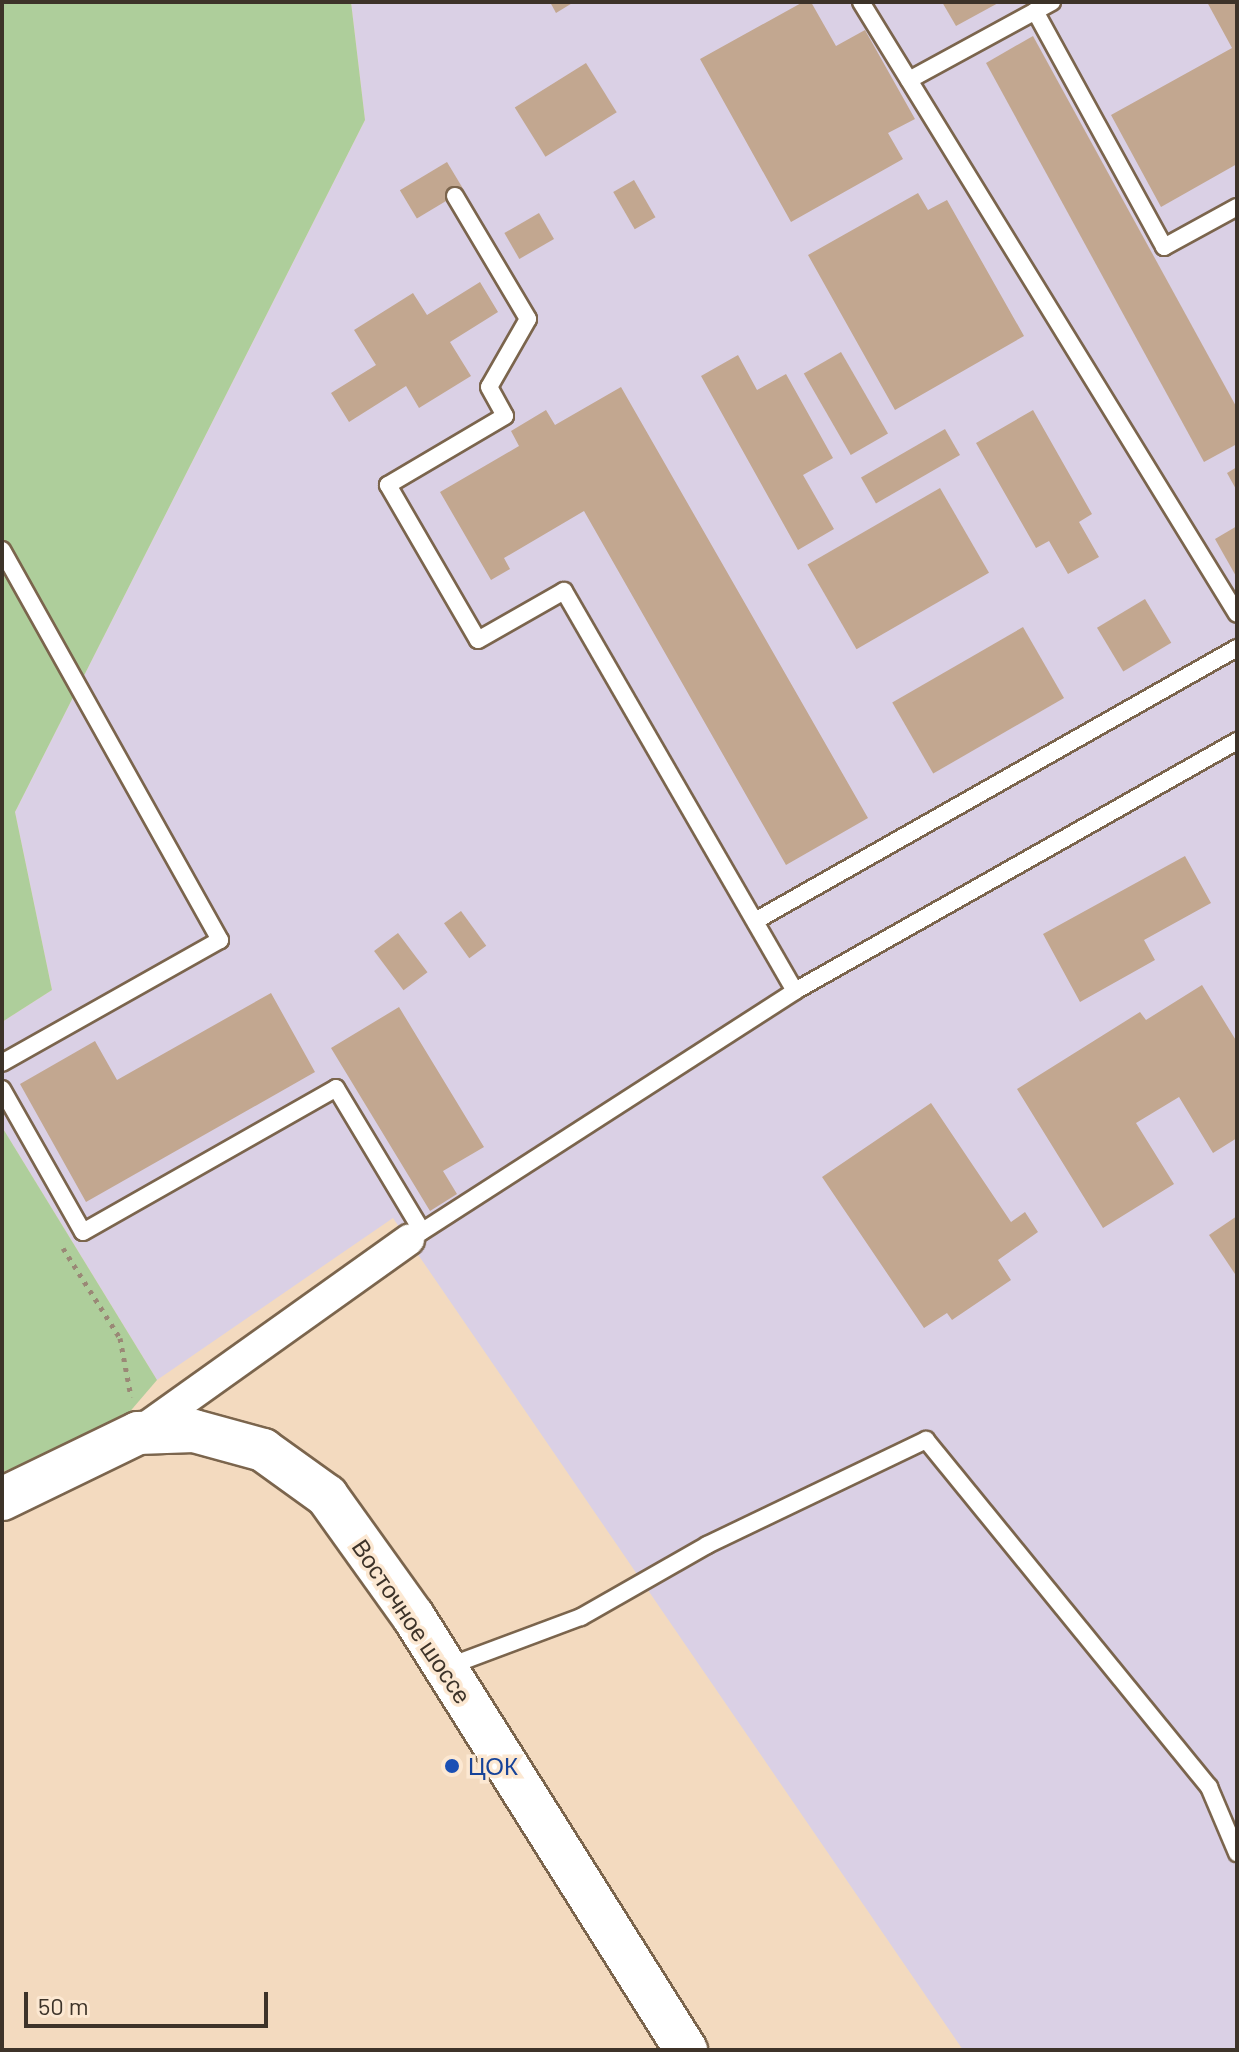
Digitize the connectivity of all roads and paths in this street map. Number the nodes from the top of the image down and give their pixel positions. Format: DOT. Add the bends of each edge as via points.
graph roads {
  1 [pos="861,2"];
  2 [pos="1052,2"];
  3 [pos="1035,11"];
  4 [pos="909,80"];
  5 [pos="455,196"];
  6 [pos="1237,207"];
  7 [pos="2,550"];
  8 [pos="1237,614"];
  9 [pos="1237,648"];
  10 [pos="1237,741"];
  11 [pos="755,921"];
  12 [pos="795,991"];
  13 [pos="2,1063"];
  14 [pos="2,1089"];
  15 [pos="415,1236"];
  16 [pos="120,1338"];
  17 [pos="138,1433"];
  18 [pos="2,1499"];
  19 [pos="446,1668"];
  20 [pos="1237,1853"];
  21 [pos="686,2050"];
  1 -- 4 [label="lane"];
  2 -- 3 [label="lane"];
  3 -- 4 [label="lane"];
  3 -- 6 [label="lane" via="1164,247"];
  4 -- 8 [label="lane"];
  5 -- 11 [label="lane" via="528,319 489,387 505,416 388,485 478,640 564,591"];
  7 -- 13 [label="lane" via="220,940"];
  9 -- 11 [label="lane"];
  10 -- 12 [label="lane"];
  11 -- 12 [label="lane"];
  12 -- 15 [label="lane"];
  14 -- 15 [label="lane" via="83,1232 336,1088"];
  15 -- 17 [label="street"];
  16 -- 17 [label="path"];
  17 -- 18 [label="main road, Восточное шоссе"];
  17 -- 19 [label="main road, Восточное шоссе" via="194,1431 263,1450 327,1496"];
  19 -- 20 [label="lane" via="581,1617 707,1545 926,1440 1209,1787"];
  19 -- 21 [label="main road, Восточное шоссе"];
}
